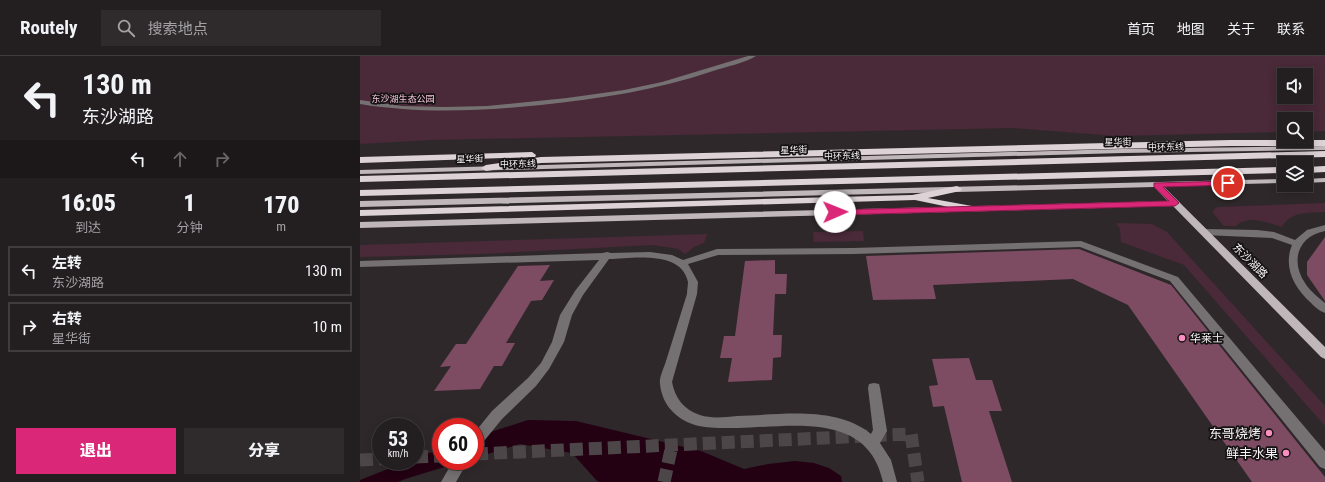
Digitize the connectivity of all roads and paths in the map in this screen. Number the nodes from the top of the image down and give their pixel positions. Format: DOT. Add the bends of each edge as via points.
graph roads {
  1 [pos="753,56"];
  2 [pos="360,102"];
  3 [pos="1325,144"];
  4 [pos="1325,148"];
  5 [pos="1122,151"];
  6 [pos="1325,154"];
  7 [pos="360,160"];
  8 [pos="486,168"];
  9 [pos="1325,169"];
  10 [pos="1277,170"];
  11 [pos="1313,170"];
  12 [pos="360,172"];
  13 [pos="360,179"];
  14 [pos="1325,180"];
  15 [pos="1277,181"];
  16 [pos="1313,181"];
  17 [pos="1157,185"];
  18 [pos="957,189"];
  19 [pos="360,193"];
  20 [pos="912,198"];
  21 [pos="1175,203"];
  22 [pos="360,204"];
  23 [pos="968,208"];
  24 [pos="360,213"];
  25 [pos="360,225"];
  26 [pos="1325,228"];
  27 [pos="1204,232"];
  28 [pos="1297,244"];
  29 [pos="607,255"];
  30 [pos="682,263"];
  31 [pos="360,264"];
  32 [pos="1325,310"];
  33 [pos="1325,354"];
  34 [pos="874,388"];
  35 [pos="484,430"];
  36 [pos="873,444"];
  37 [pos="1325,462"];
  38 [pos="455,470"];
  39 [pos="448,482"];
  40 [pos="890,482"];
  1 -- 2 [label="street" via="680,80 571,100 447,109 397,107"];
  3 -- 8 [label="highway" via="1230,143 541,160"];
  4 -- 5 [label="main road, 星华街"];
  5 -- 7 [label="highway" via="1023,142"];
  5 -- 8 [label="main road, 星华街"];
  6 -- 13 [label="highway, 中环东线"];
  8 -- 12 [label="main road, 星华街"];
  9 -- 11 [label="highway"];
  10 -- 19 [label="highway"];
  14 -- 16 [label="main road"];
  15 -- 17 [label="main road"];
  17 -- 18 [label="main road"];
  17 -- 21 [label="main road, 东沙湖路"];
  18 -- 20 [label="highway"];
  18 -- 22 [label="main road"];
  20 -- 23 [label="highway"];
  20 -- 24 [label="highway"];
  21 -- 23 [label="main road"];
  21 -- 27 [label="main road, 东沙湖路"];
  23 -- 25 [label="main road"];
  26 -- 28 [label="street" via="1309,232"];
  27 -- 28 [label="street" via="1274,235"];
  27 -- 33 [label="main road, 东沙湖路"];
  28 -- 32 [label="street" via="1293,256 1293,269 1298,281"];
  29 -- 30 [label="street" via="663,256"];
  29 -- 31 [label="street"];
  29 -- 35 [label="street" via="583,286 566,315 558,342 545,366"];
  30 -- 36 [label="street" via="692,282 692,294 666,382 670,399 680,412 698,421 710,423 815,420 829,422 844,425"];
  30 -- 37 [label="street" via="717,252 1081,244 1174,279"];
  34 -- 36 [label="street" via="880,431"];
  36 -- 40 [label="street" via="889,471"];
  38 -- 39 [label="street"];
}
